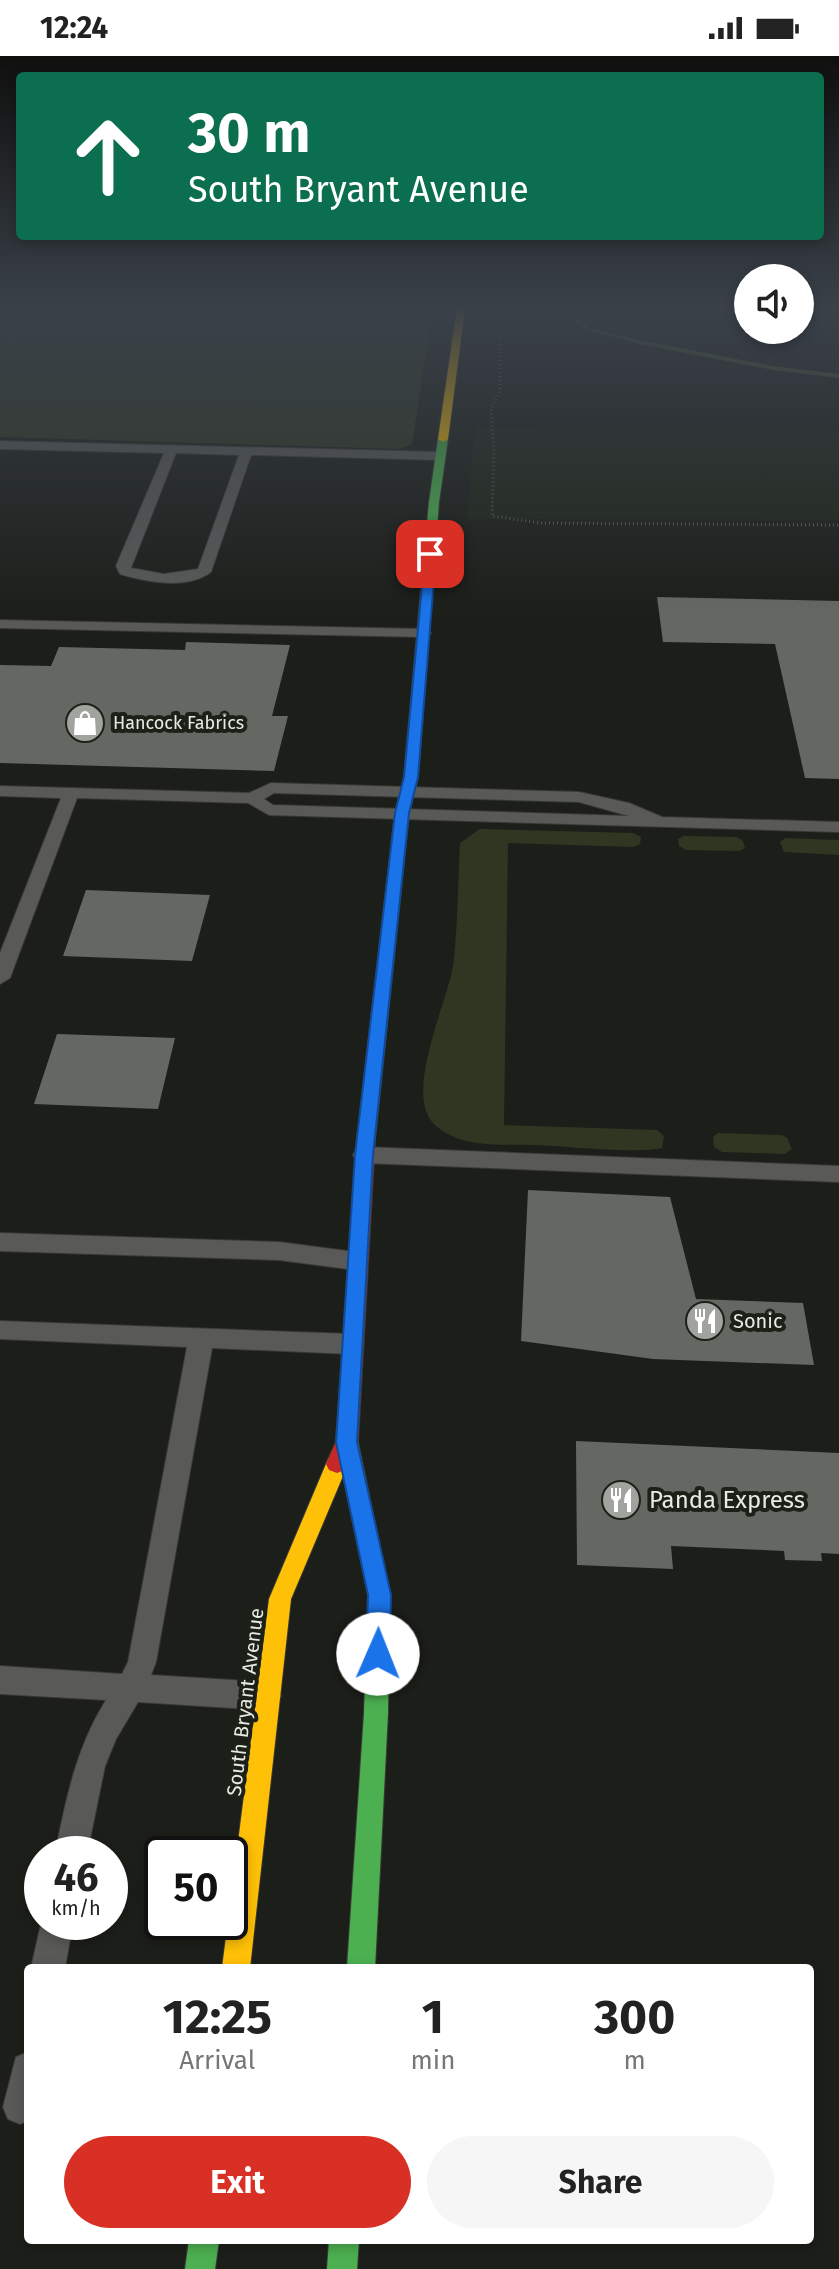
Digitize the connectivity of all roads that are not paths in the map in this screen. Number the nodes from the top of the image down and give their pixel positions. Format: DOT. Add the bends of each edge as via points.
graph roads {
  1 [pos="446,411"];
  2 [pos="0,445"];
  3 [pos="171,450"];
  4 [pos="246,452"];
  5 [pos="440,456"];
  6 [pos="0,624"];
  7 [pos="424,633"];
  8 [pos="0,791"];
  9 [pos="71,793"];
  10 [pos="407,793"];
  11 [pos="252,798"];
  12 [pos="402,813"];
  13 [pos="658,821"];
  14 [pos="839,827"];
  15 [pos="0,978"];
  16 [pos="364,1155"];
  17 [pos="839,1174"];
  18 [pos="0,1242"];
  19 [pos="355,1261"];
  20 [pos="0,1330"];
  21 [pos="201,1339"];
  22 [pos="351,1344"];
  23 [pos="347,1442"];
  24 [pos="0,1680"];
  25 [pos="132,1689"];
  26 [pos="267,1696"];
  27 [pos="75,1836"];
  28 [pos="53,1940"];
  29 [pos="49,1964"];
  30 [pos="236,1964"];
  31 [pos="361,1964"];
  32 [pos="24,2082"];
  33 [pos="16,2107"];
  34 [pos="203,2244"];
  35 [pos="344,2244"];
  36 [pos="200,2269"];
  37 [pos="342,2269"];
  1 -- 5 [label="main road, South Bryant Avenue"];
  2 -- 3 [label="lane"];
  3 -- 4 [label="lane"];
  3 -- 4 [label="lane" via="123,566 136,575 194,577 204,572"];
  4 -- 5 [label="lane"];
  5 -- 7 [label="main road, South Bryant Avenue"];
  6 -- 7 [label="lane"];
  7 -- 10 [label="main road, South Bryant Avenue"];
  8 -- 9 [label="lane"];
  9 -- 11 [label="lane"];
  9 -- 15 [label="lane"];
  10 -- 11 [label="lane" via="271,788"];
  10 -- 12 [label="main road, South Bryant Avenue"];
  10 -- 13 [label="lane" via="579,797"];
  11 -- 12 [label="lane" via="269,810"];
  12 -- 13 [label="lane"];
  12 -- 16 [label="main road, South Bryant Avenue"];
  13 -- 14 [label="lane"];
  16 -- 17 [label="lane"];
  16 -- 19 [label="main road, South Bryant Avenue"];
  18 -- 19 [label="lane" via="279,1251"];
  19 -- 22 [label="main road, South Bryant Avenue"];
  20 -- 21 [label="lane"];
  21 -- 22 [label="lane"];
  21 -- 25 [label="lane" via="142,1662"];
  22 -- 23 [label="main road, South Bryant Avenue"];
  23 -- 26 [label="main road, South Bryant Avenue" via="280,1599"];
  23 -- 31 [label="main road" via="379,1595"];
  24 -- 25 [label="lane"];
  25 -- 26 [label="lane"];
  25 -- 27 [label="lane" via="100,1739"];
  26 -- 30 [label="main road, South Bryant Avenue"];
  28 -- 29 [label="lane"];
  32 -- 33 [label="lane"];
  34 -- 36 [label="main road"];
  35 -- 37 [label="main road"];
}
